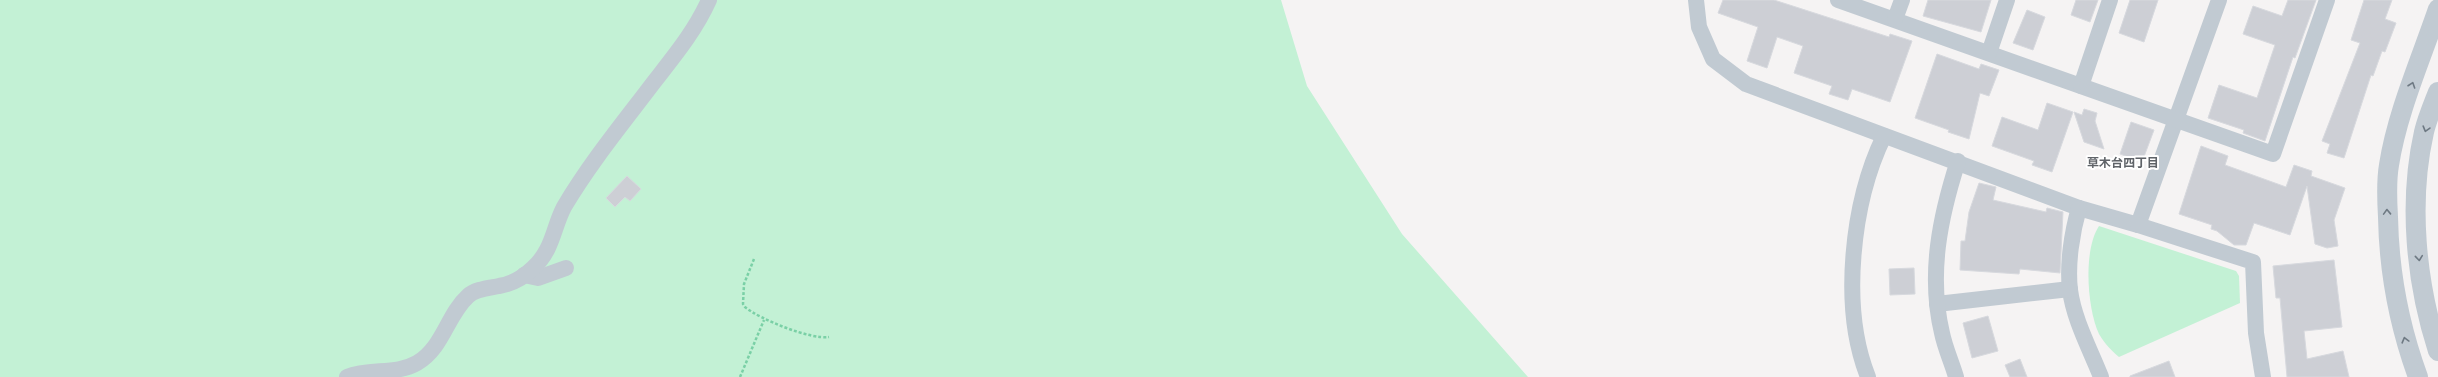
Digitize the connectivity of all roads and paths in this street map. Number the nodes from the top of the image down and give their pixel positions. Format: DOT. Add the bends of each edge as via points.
graph roads {
  1 [pos="709,0"];
  2 [pos="1696,0"];
  3 [pos="1838,0"];
  4 [pos="1902,0"];
  5 [pos="2007,0"];
  6 [pos="2110,0"];
  7 [pos="2218,0"];
  8 [pos="2326,0"];
  9 [pos="2438,9"];
  10 [pos="1895,19"];
  11 [pos="1989,53"];
  12 [pos="2081,86"];
  13 [pos="2438,92"];
  14 [pos="2177,120"];
  15 [pos="1884,136"];
  16 [pos="1958,161"];
  17 [pos="2079,208"];
  18 [pos="2138,225"];
  19 [pos="754,259"];
  20 [pos="566,268"];
  21 [pos="524,275"];
  22 [pos="2070,289"];
  23 [pos="1937,304"];
  24 [pos="764,320"];
  25 [pos="828,337"];
  26 [pos="2438,351"];
  27 [pos="347,377"];
  28 [pos="740,377"];
  29 [pos="1868,377"];
  30 [pos="1956,377"];
  31 [pos="2101,377"];
  32 [pos="2263,377"];
  33 [pos="2418,377"];
  1 -- 21 [label="street" via="691,36 588,168 564,208 553,240 542,258"];
  2 -- 15 [label="street" via="1699,27 1712,59 1746,84"];
  3 -- 10 [label="street"];
  4 -- 10 [label="street"];
  5 -- 11 [label="street"];
  6 -- 12 [label="street"];
  7 -- 14 [label="street"];
  8 -- 14 [label="street" via="2273,154"];
  33 -- 9 [label="street, one-way" via="2405,343 2394,291 2389,249 2388,166 2400,120"];
  10 -- 11 [label="street"];
  11 -- 12 [label="street"];
  12 -- 14 [label="street"];
  13 -- 26 [label="street, one-way" via="2424,132 2417,185 2417,234 2426,315"];
  14 -- 18 [label="street"];
  15 -- 16 [label="street"];
  15 -- 29 [label="street" via="1875,155 1864,198 1853,262 1853,312 1862,361"];
  16 -- 17 [label="street"];
  16 -- 23 [label="street" via="1944,205 1935,264"];
  17 -- 18 [label="street"];
  17 -- 22 [label="street" via="2075,222"];
  18 -- 32 [label="street" via="2253,262 2256,333"];
  19 -- 24 [label="path" via="744,284 743,304"];
  20 -- 21 [label="street" via="550,276 538,278"];
  21 -- 27 [label="street" via="515,281 468,296 456,308 444,334 419,362 399,370 365,372"];
  22 -- 23 [label="street"];
  22 -- 31 [label="street" via="2076,315"];
  23 -- 30 [label="street" via="1942,333"];
  24 -- 25 [label="path" via="814,336"];
  24 -- 28 [label="path"];
}
